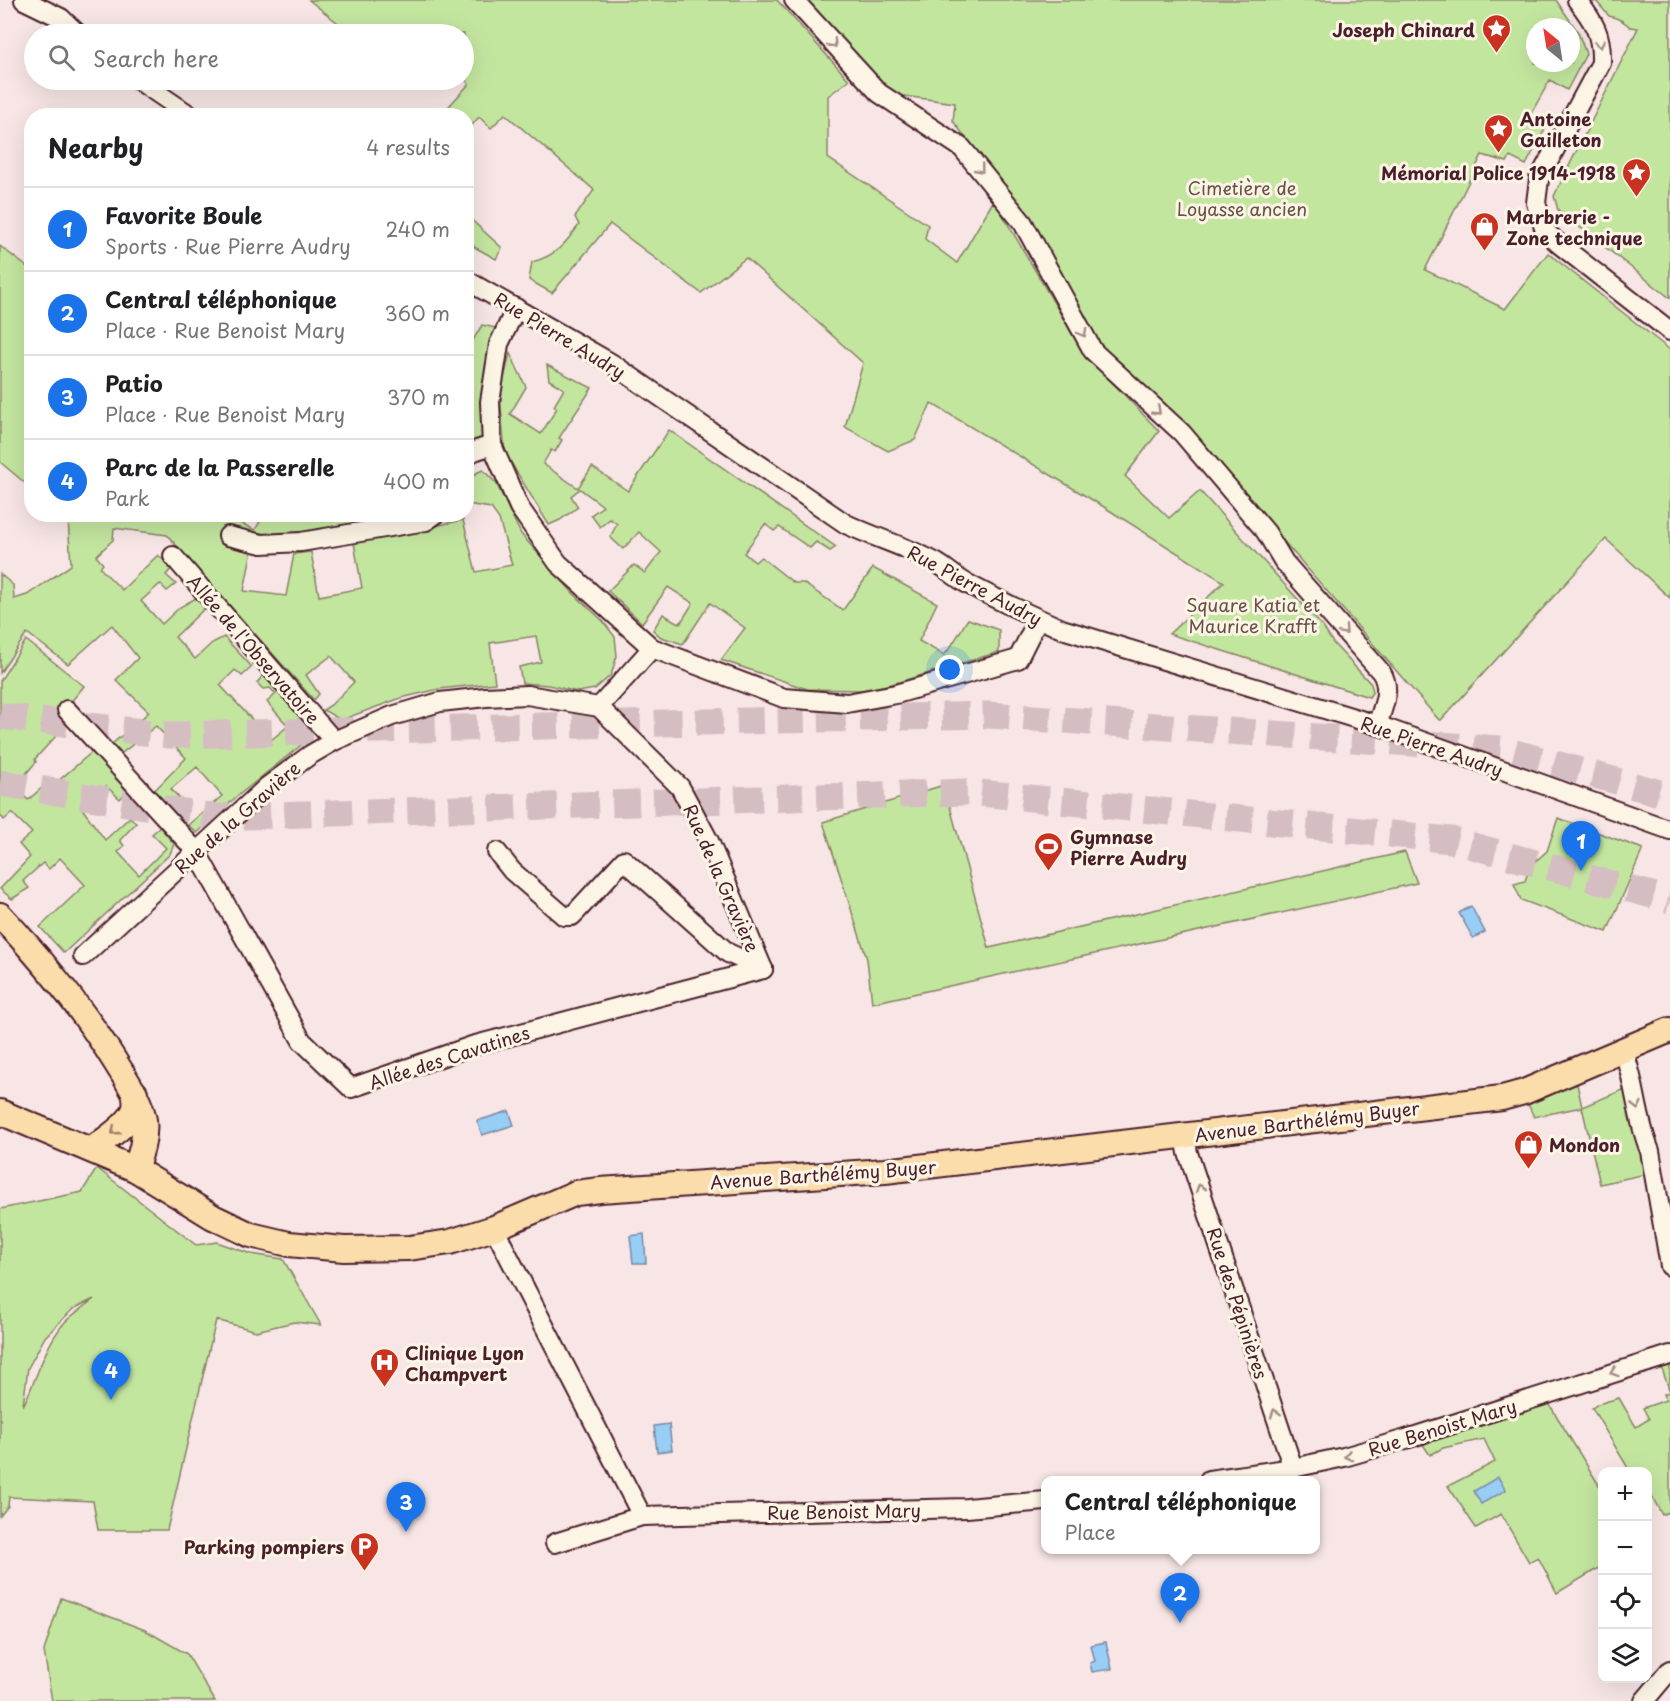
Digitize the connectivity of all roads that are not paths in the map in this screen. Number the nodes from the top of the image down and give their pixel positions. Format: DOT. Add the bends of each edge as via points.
graph roads {
  1 [pos="24,0"];
  2 [pos="794,0"];
  3 [pos="1577,0"];
  4 [pos="68,24"];
  5 [pos="153,90"];
  6 [pos="179,108"];
  7 [pos="474,284"];
  8 [pos="516,308"];
  9 [pos="1670,331"];
  10 [pos="492,446"];
  11 [pos="474,451"];
  12 [pos="420,522"];
  13 [pos="228,536"];
  14 [pos="173,556"];
  15 [pos="1038,619"];
  16 [pos="652,648"];
  17 [pos="599,706"];
  18 [pos="67,710"];
  19 [pos="1377,725"];
  20 [pos="334,741"];
  21 [pos="1670,830"];
  22 [pos="196,851"];
  23 [pos="497,852"];
  24 [pos="0,915"];
  25 [pos="83,956"];
  26 [pos="763,969"];
  27 [pos="1670,1030"];
  28 [pos="1623,1050"];
  29 [pos="135,1093"];
  30 [pos="0,1112"];
  31 [pos="1185,1136"];
  32 [pos="91,1150"];
  33 [pos="135,1169"];
  34 [pos="494,1228"];
  35 [pos="1670,1266"];
  36 [pos="1670,1355"];
  37 [pos="1293,1468"];
  38 [pos="1237,1476"];
  39 [pos="1041,1500"];
  40 [pos="642,1516"];
  41 [pos="555,1543"];
  42 [pos="1670,1670"];
  43 [pos="1644,1701"];
  1 -- 4 [label="street"];
  2 -- 19 [label="street, one-way" via="879,93 962,148 1017,214 1093,351 1182,433 1266,532 1284,562 1386,679 1388,688"];
  3 -- 9 [label="street, one-way" via="1594,22 1602,45 1602,63 1539,178 1536,203 1545,231"];
  5 -- 6 [label="street"];
  7 -- 8 [label="street, Rue Pierre Audry"];
  8 -- 10 [label="street" via="499,344 490,402"];
  8 -- 15 [label="street, Rue Pierre Audry" via="611,363 846,524 938,563 968,584"];
  10 -- 11 [label="street"];
  10 -- 16 [label="street" via="519,507 558,563"];
  12 -- 13 [label="street" via="301,542 262,544"];
  14 -- 20 [label="street, Allée de l'Observatoire"];
  15 -- 16 [label="street" via="1018,659 896,694 847,703 784,698"];
  15 -- 19 [label="street, Rue Pierre Audry"];
  16 -- 17 [label="street"];
  17 -- 20 [label="street, Rue de la Gravière" via="527,695 440,702 392,716"];
  17 -- 26 [label="street, Rue de la Gravière" via="680,787 709,841"];
  18 -- 22 [label="street, Allée des Cavatines"];
  19 -- 21 [label="street, Rue Pierre Audry"];
  20 -- 22 [label="street, Rue de la Gravière" via="268,786"];
  22 -- 25 [label="street, Rue de la Gravière"];
  22 -- 26 [label="street, Allée des Cavatines" via="302,1041 351,1088 472,1046"];
  23 -- 26 [label="street" via="512,871 564,916 575,913 624,860 728,952"];
  24 -- 29 [label="main road" via="94,1027"];
  27 -- 28 [label="main road, Avenue Barthélémy Buyer"];
  28 -- 31 [label="main road, Avenue Barthélémy Buyer" via="1502,1098"];
  28 -- 35 [label="street, one-way" via="1650,1150"];
  29 -- 32 [label="main road, one-way" via="135,1108 129,1117"];
  29 -- 33 [label="main road" via="144,1123 143,1146"];
  30 -- 32 [label="main road, Avenue Barthélémy Buyer"];
  31 -- 34 [label="main road, Avenue Barthélémy Buyer" via="885,1171 576,1193"];
  37 -- 31 [label="street, Rue des Pépinières, one-way"];
  32 -- 33 [label="main road, Avenue Barthélémy Buyer"];
  33 -- 34 [label="main road, Avenue Barthélémy Buyer" via="250,1235 289,1244 344,1249 409,1248 450,1242"];
  34 -- 40 [label="street"];
  36 -- 37 [label="street, Rue Benoist Mary, one-way" via="1406,1439"];
  37 -- 38 [label="street, Rue Benoist Mary"];
  39 -- 40 [label="street, Rue Benoist Mary" via="967,1508"];
  40 -- 41 [label="street, Rue Benoist Mary"];
  42 -- 43 [label="street"];
}
